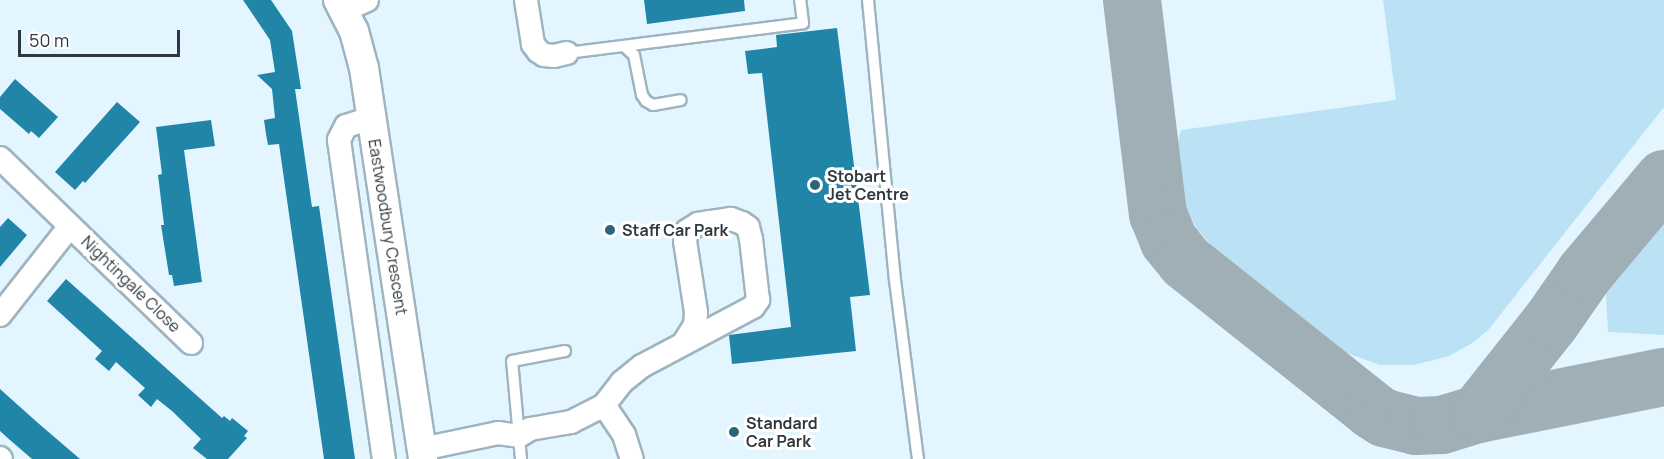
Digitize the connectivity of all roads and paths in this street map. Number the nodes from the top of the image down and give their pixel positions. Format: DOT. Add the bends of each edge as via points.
graph roads {
  1 [pos="526,0"];
  2 [pos="538,0"];
  3 [pos="800,0"];
  4 [pos="868,0"];
  5 [pos="350,3"];
  6 [pos="624,46"];
  7 [pos="567,53"];
  8 [pos="681,100"];
  9 [pos="371,118"];
  10 [pos="0,158"];
  11 [pos="70,226"];
  12 [pos="0,315"];
  13 [pos="191,343"];
  14 [pos="683,344"];
  15 [pos="565,351"];
  16 [pos="596,410"];
  17 [pos="519,436"];
  18 [pos="430,451"];
  19 [pos="384,459"];
  20 [pos="521,459"];
  21 [pos="632,459"];
  22 [pos="918,459"];
  1 -- 7 [label="street" via="533,44 538,51 554,56"];
  2 -- 7 [label="street" via="548,44"];
  3 -- 6 [label="lane" via="803,23"];
  4 -- 22 [label="lane" via="895,280"];
  5 -- 9 [label="street, Eastwoodbury Crescent"];
  6 -- 7 [label="lane"];
  6 -- 8 [label="lane" via="634,55 646,102 653,105"];
  9 -- 18 [label="street, Eastwoodbury Crescent"];
  9 -- 19 [label="street" via="346,126 339,140"];
  10 -- 11 [label="street, Nightingale Close"];
  11 -- 12 [label="street, Nightingale Close"];
  11 -- 13 [label="street, Nightingale Close"];
  14 -- 14 [label="street" via="753,307 758,300 751,239 748,227 742,223 731,219 709,222 687,231 685,241 696,312 695,325"];
  14 -- 16 [label="street" via="642,366"];
  15 -- 17 [label="lane" via="512,361"];
  16 -- 17 [label="street" via="571,422 530,429"];
  16 -- 21 [label="street" via="624,435"];
  17 -- 18 [label="street" via="498,433 465,438"];
  17 -- 20 [label="lane"];
}
